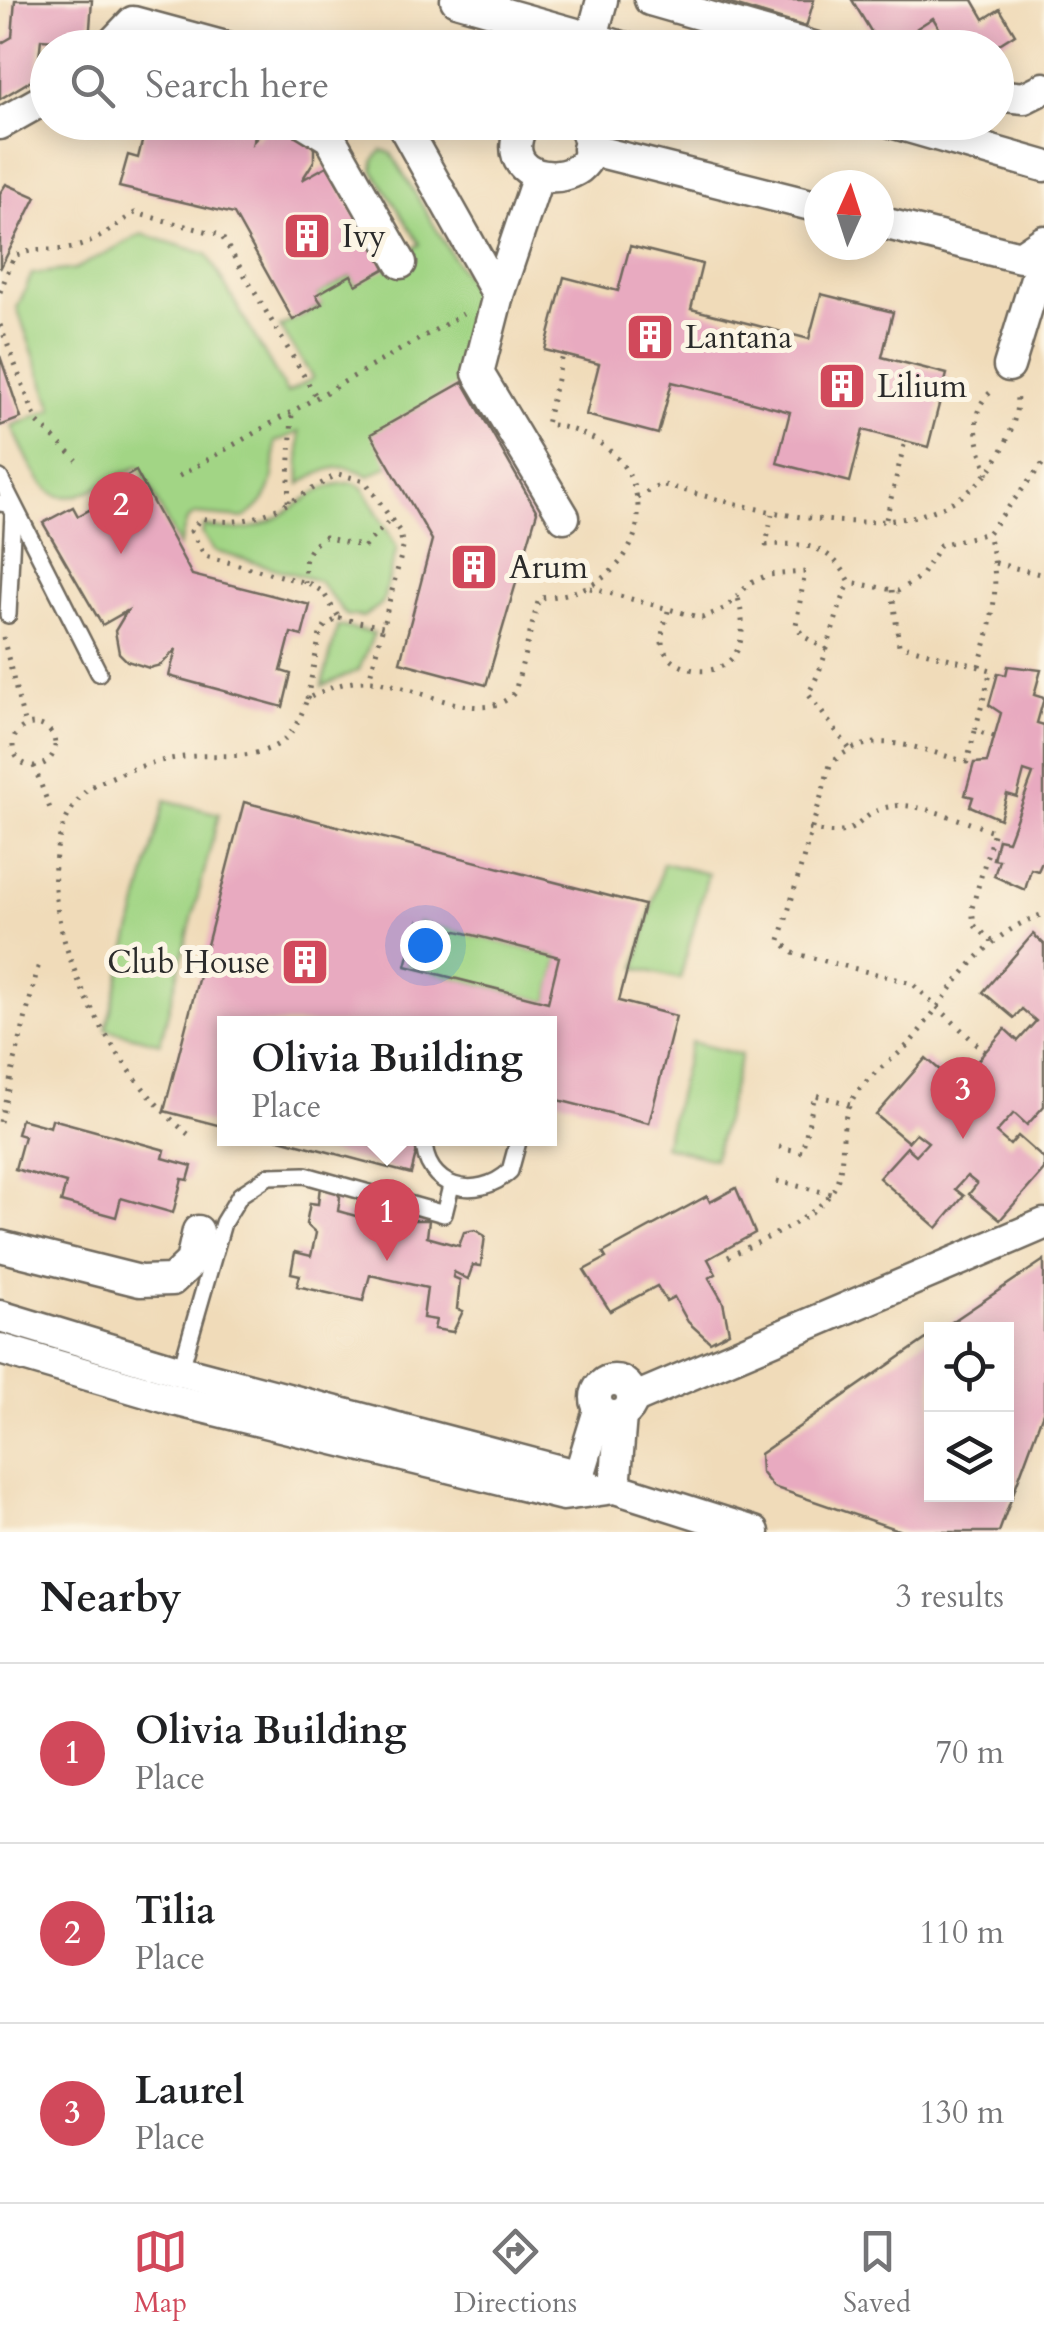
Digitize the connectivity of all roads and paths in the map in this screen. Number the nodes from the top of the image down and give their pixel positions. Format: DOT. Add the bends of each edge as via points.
graph roads {
  1 [pos="456,0"];
  2 [pos="602,0"];
  3 [pos="650,0"];
  4 [pos="125,30"];
  5 [pos="163,30"];
  6 [pos="555,30"];
  7 [pos="596,30"];
  8 [pos="755,30"];
  9 [pos="1044,88"];
  10 [pos="1014,97"];
  11 [pos="30,107"];
  12 [pos="0,124"];
  13 [pos="331,140"];
  14 [pos="411,140"];
  15 [pos="518,140"];
  16 [pos="582,140"];
  17 [pos="613,140"];
  18 [pos="954,140"];
  19 [pos="1044,166"];
  20 [pos="538,176"];
  21 [pos="804,202"];
  22 [pos="894,226"];
  23 [pos="1044,241"];
  24 [pos="1044,252"];
  25 [pos="400,262"];
  26 [pos="0,292"];
  27 [pos="498,294"];
  28 [pos="0,325"];
  29 [pos="563,354"];
  30 [pos="1009,366"];
  31 [pos="318,398"];
  32 [pos="292,412"];
  33 [pos="905,441"];
  34 [pos="77,460"];
  35 [pos="1044,462"];
  36 [pos="988,474"];
  37 [pos="179,476"];
  38 [pos="0,478"];
  39 [pos="637,498"];
  40 [pos="288,502"];
  41 [pos="0,503"];
  42 [pos="772,513"];
  43 [pos="564,517"];
  44 [pos="391,519"];
  45 [pos="886,519"];
  46 [pos="988,533"];
  47 [pos="995,563"];
  48 [pos="1044,575"];
  49 [pos="850,582"];
  50 [pos="305,583"];
  51 [pos="590,588"];
  52 [pos="892,590"];
  53 [pos="737,594"];
  54 [pos="668,611"];
  55 [pos="339,618"];
  56 [pos="4,621"];
  57 [pos="383,626"];
  58 [pos="829,651"];
  59 [pos="978,666"];
  60 [pos="98,673"];
  61 [pos="369,680"];
  62 [pos="307,699"];
  63 [pos="25,726"];
  64 [pos="975,731"];
  65 [pos="994,736"];
  66 [pos="849,748"];
  67 [pos="34,766"];
  68 [pos="52,814"];
  69 [pos="42,828"];
  70 [pos="809,829"];
  71 [pos="1044,914"];
  72 [pos="992,941"];
  73 [pos="35,947"];
  74 [pos="40,959"];
  75 [pos="51,975"];
  76 [pos="936,1005"];
  77 [pos="985,1052"];
  78 [pos="115,1066"];
  79 [pos="850,1104"];
  80 [pos="0,1122"];
  81 [pos="188,1134"];
  82 [pos="425,1146"];
  83 [pos="519,1146"];
  84 [pos="779,1147"];
  85 [pos="777,1181"];
  86 [pos="452,1186"];
  87 [pos="831,1194"];
  88 [pos="1044,1224"];
  89 [pos="198,1231"];
  90 [pos="0,1246"];
  91 [pos="728,1257"];
  92 [pos="0,1316"];
  93 [pos="0,1348"];
  94 [pos="177,1385"];
  95 [pos="595,1484"];
  96 [pos="754,1532"];
  1 -- 6 [label="street"];
  2 -- 7 [label="street"];
  3 -- 8 [label="street"];
  4 -- 5 [label="street" via="133,22"];
  9 -- 10 [label="street"];
  11 -- 12 [label="street"];
  13 -- 25 [label="street"];
  14 -- 27 [label="street"];
  15 -- 20 [label="street" via="521,160"];
  16 -- 20 [label="street" via="570,175"];
  17 -- 21 [label="street"];
  18 -- 19 [label="street"];
  20 -- 27 [label="street"];
  22 -- 23 [label="street" via="1020,257"];
  24 -- 30 [label="street"];
  26 -- 31 [label="path" via="14,256 96,241 135,212 221,235"];
  27 -- 31 [label="path"];
  27 -- 43 [label="street" via="478,373"];
  28 -- 34 [label="path" via="37,422"];
  29 -- 39 [label="path" via="546,424 578,428 606,444 627,468"];
  31 -- 32 [label="path"];
  32 -- 37 [label="path"];
  32 -- 40 [label="path"];
  33 -- 45 [label="path"];
  35 -- 46 [label="path"];
  36 -- 36 [label="path" via="1004,448 1018,400 1015,390 1000,386 978,410 975,433"];
  36 -- 45 [label="path" via="964,494"];
  38 -- 60 [label="lane"];
  39 -- 42 [label="path" via="660,484"];
  39 -- 51 [label="path" via="636,530 624,560"];
  40 -- 44 [label="path" via="338,474 353,475 365,481"];
  40 -- 50 [label="path" via="248,524 201,518 191,531 205,556"];
  41 -- 56 [label="lane" via="13,514"];
  42 -- 45 [label="path" via="855,524"];
  42 -- 49 [label="path" via="766,545 801,542 826,551"];
  44 -- 50 [label="path" via="364,548 325,537 310,545"];
  44 -- 57 [label="path" via="403,548"];
  46 -- 47 [label="path"];
  46 -- 52 [label="path" via="940,545 921,576"];
  47 -- 48 [label="path"];
  47 -- 59 [label="path" via="997,602"];
  49 -- 52 [label="path"];
  49 -- 58 [label="path"];
  50 -- 55 [label="path" via="323,592"];
  51 -- 54 [label="path"];
  51 -- 61 [label="path" via="539,598 515,692 497,707"];
  52 -- 59 [label="path" via="900,645"];
  53 -- 54 [label="path" via="714,615"];
  53 -- 54 [label="path" via="744,639 734,660 720,668 696,670 666,656"];
  53 -- 58 [label="path" via="768,574 804,572 796,625"];
  55 -- 57 [label="path"];
  55 -- 62 [label="path" via="320,634"];
  56 -- 63 [label="path"];
  57 -- 61 [label="path"];
  58 -- 66 [label="path" via="808,694"];
  59 -- 64 [label="path" via="991,670"];
  61 -- 62 [label="path"];
  62 -- 68 [label="path" via="292,732 265,750 129,771 87,788"];
  63 -- 67 [label="path" via="14,750"];
  63 -- 67 [label="path" via="45,727 55,744 47,762"];
  64 -- 65 [label="path"];
  64 -- 66 [label="path" via="966,762 886,741"];
  66 -- 70 [label="path" via="823,776"];
  67 -- 68 [label="path"];
  68 -- 69 [label="path"];
  70 -- 72 [label="path" via="836,836 882,808 902,805 994,831 972,908 974,925"];
  70 -- 76 [label="path" via="782,930 785,948 912,983"];
  71 -- 72 [label="path"];
  72 -- 76 [label="path"];
  73 -- 74 [label="path"];
  74 -- 75 [label="path"];
  74 -- 80 [label="path"];
  76 -- 77 [label="path"];
  76 -- 79 [label="path" via="914,1039"];
  78 -- 81 [label="path"];
  79 -- 84 [label="path" via="815,1096 802,1152"];
  79 -- 87 [label="path"];
  82 -- 86 [label="lane" via="429,1165"];
  83 -- 86 [label="lane" via="498,1182 467,1190"];
  85 -- 87 [label="path"];
  86 -- 94 [label="lane" via="444,1214 305,1175 269,1176 240,1194 223,1224"];
  87 -- 91 [label="path"];
  88 -- 95 [label="street" via="618,1408"];
  89 -- 90 [label="street" via="190,1262 172,1280 140,1281"];
  92 -- 94 [label="street"];
  93 -- 94 [label="street"];
  94 -- 95 [label="street" via="506,1470"];
  95 -- 96 [label="street"];
}
